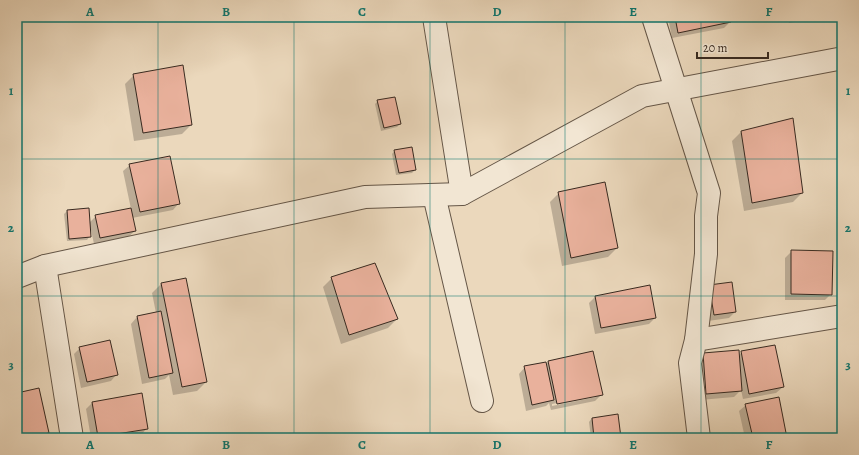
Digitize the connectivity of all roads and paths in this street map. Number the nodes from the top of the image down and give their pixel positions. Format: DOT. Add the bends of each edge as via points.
graph roads {
  1 [pos="434,17"];
  2 [pos="653,17"];
  3 [pos="842,59"];
  4 [pos="677,90"];
  5 [pos="462,194"];
  6 [pos="434,195"];
  7 [pos="45,266"];
  8 [pos="17,277"];
  9 [pos="842,316"];
  10 [pos="696,340"];
  11 [pos="482,401"];
  12 [pos="72,438"];
  13 [pos="698,438"];
  1 -- 5 [label="street"];
  2 -- 4 [label="street"];
  3 -- 4 [label="street"];
  4 -- 5 [label="street" via="642,96"];
  4 -- 10 [label="street" via="708,193 706,254"];
  5 -- 6 [label="street"];
  6 -- 7 [label="street" via="365,197"];
  6 -- 11 [label="street"];
  7 -- 8 [label="street"];
  7 -- 12 [label="street"];
  9 -- 10 [label="street"];
  10 -- 13 [label="street" via="690,363"];
}
